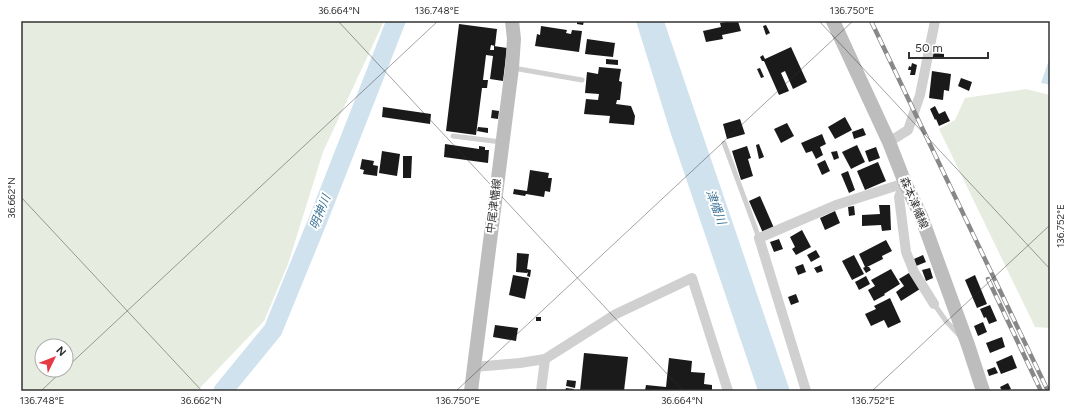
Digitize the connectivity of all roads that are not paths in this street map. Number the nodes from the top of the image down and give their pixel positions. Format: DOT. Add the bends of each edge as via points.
graph roads {
  1 [pos="512,21"];
  2 [pos="834,21"];
  3 [pos="935,21"];
  4 [pos="512,68"];
  5 [pos="582,80"];
  6 [pos="453,136"];
  7 [pos="889,142"];
  8 [pos="502,143"];
  9 [pos="724,143"];
  10 [pos="905,183"];
  11 [pos="759,238"];
  12 [pos="934,304"];
  13 [pos="968,345"];
  14 [pos="545,358"];
  15 [pos="474,367"];
  16 [pos="471,391"];
  17 [pos="541,391"];
  18 [pos="728,391"];
  19 [pos="806,391"];
  20 [pos="983,391"];
  1 -- 4 [label="main road, 中尾津幡線"];
  2 -- 7 [label="main road, 森本津幡線"];
  3 -- 7 [label="street" via="920,95 908,130"];
  4 -- 5 [label="lane"];
  4 -- 8 [label="main road, 中尾津幡線"];
  6 -- 8 [label="lane"];
  7 -- 10 [label="main road, 森本津幡線"];
  8 -- 15 [label="main road, 中尾津幡線"];
  9 -- 11 [label="lane"];
  10 -- 11 [label="street" via="836,205"];
  10 -- 12 [label="street" via="899,197 906,252 914,272"];
  10 -- 13 [label="main road, 森本津幡線" via="921,216"];
  11 -- 19 [label="street"];
  12 -- 13 [label="lane"];
  13 -- 20 [label="main road, 森本津幡線"];
  14 -- 15 [label="street"];
  14 -- 17 [label="street"];
  14 -- 18 [label="street" via="616,314 692,278"];
  15 -- 16 [label="main road, 中尾津幡線"];
}
